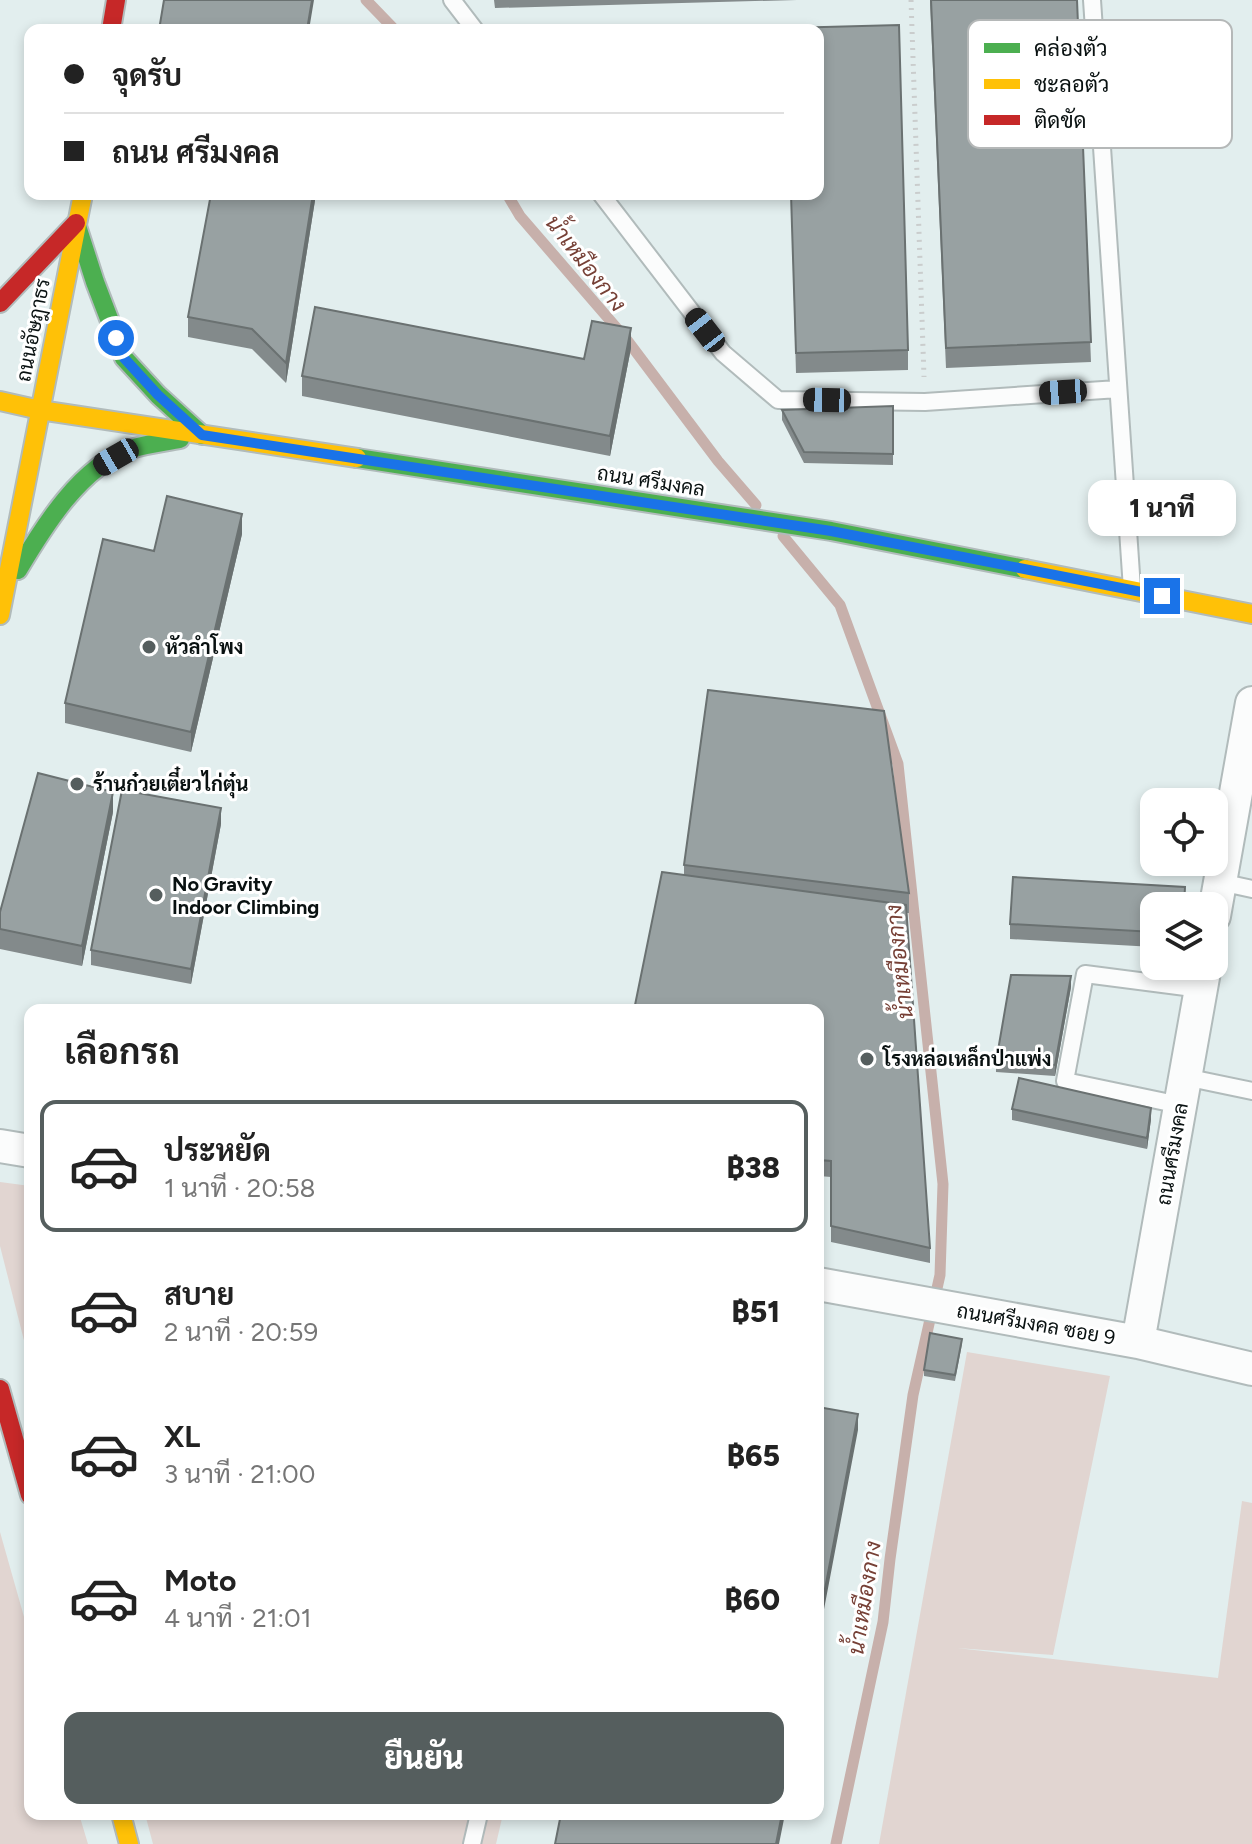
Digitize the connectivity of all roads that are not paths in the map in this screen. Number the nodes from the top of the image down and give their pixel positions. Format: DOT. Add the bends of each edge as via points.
graph roads {
  1 [pos="116,0"];
  2 [pos="452,0"];
  3 [pos="1092,0"];
  4 [pos="1093,20"];
  5 [pos="112,24"];
  6 [pos="470,24"];
  7 [pos="1102,148"];
  8 [pos="82,200"];
  9 [pos="606,200"];
  10 [pos="76,223"];
  11 [pos="0,303"];
  12 [pos="1118,389"];
  13 [pos="0,401"];
  14 [pos="40,410"];
  15 [pos="202,435"];
  16 [pos="0,572"];
  17 [pos="1132,590"];
  18 [pos="4,592"];
  19 [pos="1252,614"];
  20 [pos="0,615"];
  21 [pos="1252,703"];
  22 [pos="1220,882"];
  23 [pos="1252,889"];
  24 [pos="1218,892"];
  25 [pos="1140,975"];
  26 [pos="1202,980"];
  27 [pos="1183,1091"];
  28 [pos="1252,1091"];
  29 [pos="0,1146"];
  30 [pos="24,1150"];
  31 [pos="824,1285"];
  32 [pos="1138,1342"];
  33 [pos="1252,1369"];
  34 [pos="0,1389"];
  35 [pos="24,1474"];
  36 [pos="123,1820"];
  37 [pos="478,1820"];
  38 [pos="129,1844"];
  39 [pos="472,1844"];
  1 -- 5 [label="street"];
  2 -- 6 [label="lane"];
  3 -- 4 [label="lane"];
  7 -- 12 [label="lane"];
  8 -- 10 [label="street, ถนนอัษฎาธร"];
  9 -- 12 [label="lane" via="723,353 778,400 925,402"];
  10 -- 11 [label="street"];
  10 -- 14 [label="street, ถนนอัษฎาธร"];
  10 -- 15 [label="street" via="124,358"];
  12 -- 17 [label="lane"];
  13 -- 14 [label="street"];
  14 -- 15 [label="street, ถนน ศรีมงคล"];
  14 -- 18 [label="street, ถนนอัษฎาธร"];
  15 -- 17 [label="street, ถนน ศรีมงคล" via="831,531"];
  15 -- 18 [label="street" via="130,449 91,471 43,527"];
  16 -- 18 [label="street"];
  17 -- 19 [label="street, ถนน ศรีมงคล"];
  18 -- 20 [label="street, ถนนอัษฎาธร"];
  21 -- 22 [label="street"];
  22 -- 23 [label="lane"];
  22 -- 24 [label="street"];
  25 -- 27 [label="lane" via="1085,974 1065,1081"];
  26 -- 27 [label="street, ถนนศรีมงคล"];
  27 -- 28 [label="lane"];
  27 -- 32 [label="street, ถนนศรีมงคล"];
  29 -- 30 [label="street"];
  31 -- 32 [label="street, ถนนศรีมงคล ซอย 9"];
  32 -- 33 [label="street, ถนนศรีมงคล ซอย 9"];
  34 -- 35 [label="street"];
  36 -- 38 [label="street"];
  37 -- 39 [label="lane"];
}
